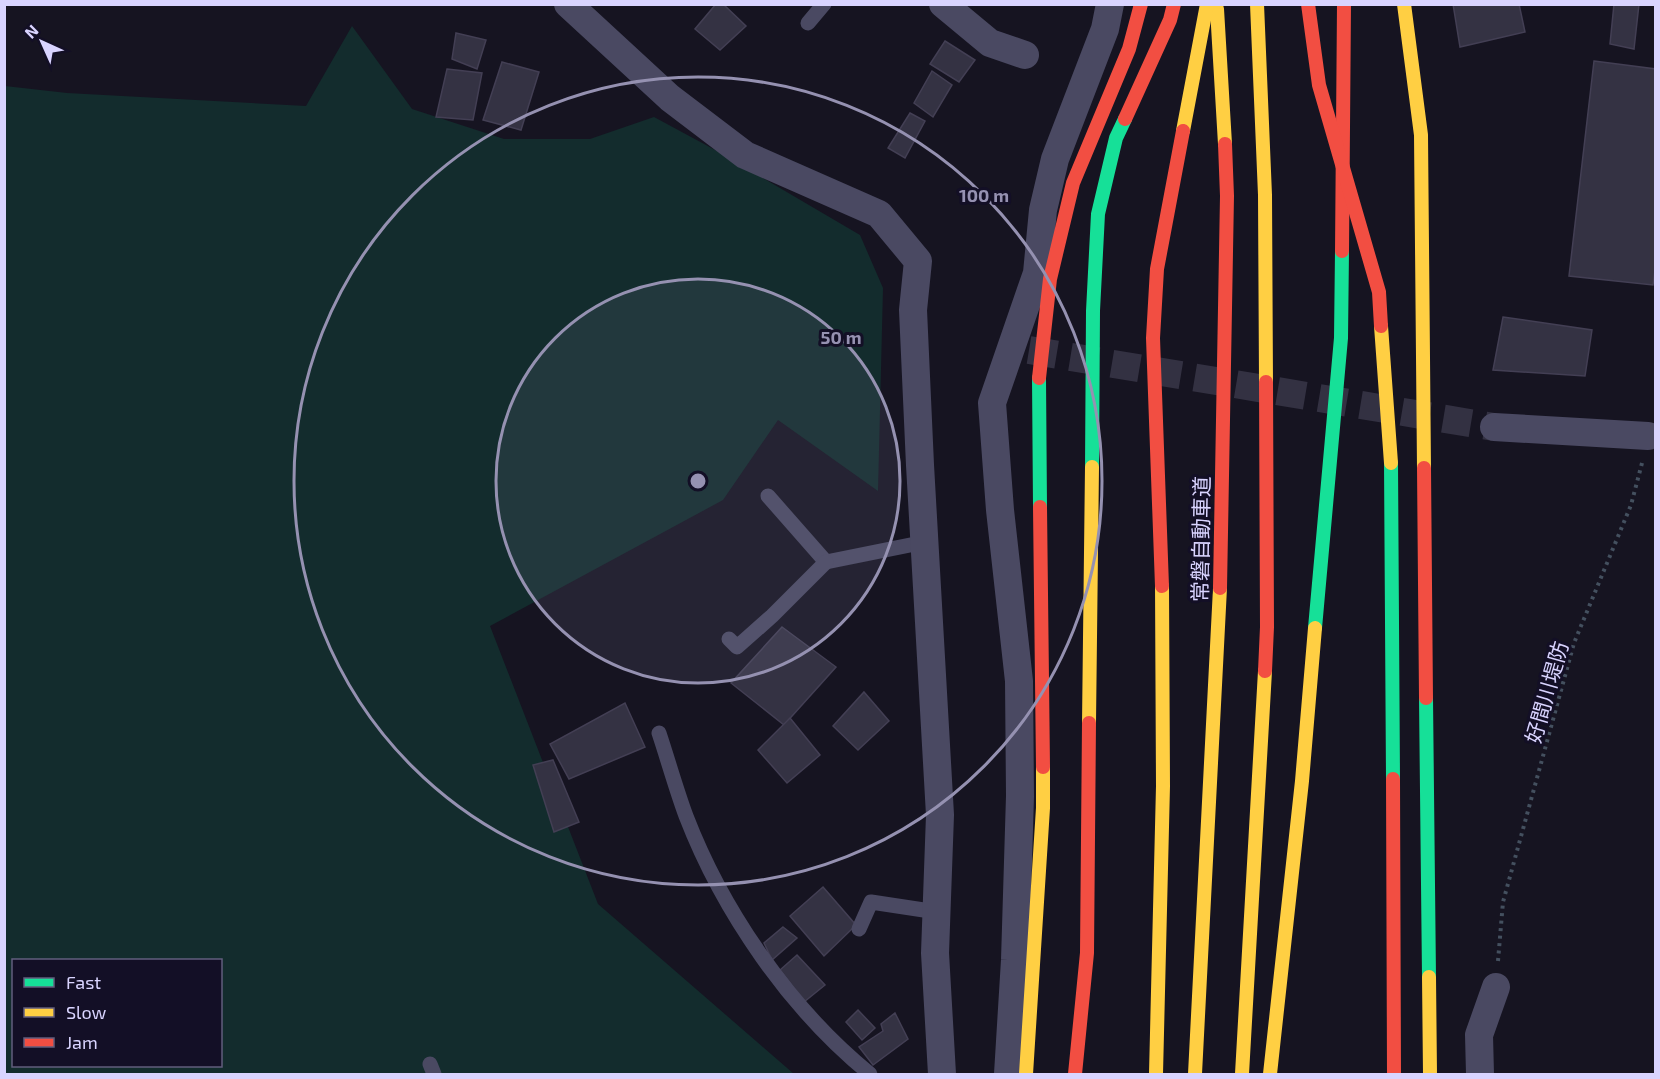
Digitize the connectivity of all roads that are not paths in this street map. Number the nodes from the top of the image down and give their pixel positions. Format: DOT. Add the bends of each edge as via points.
graph roads {
  1 [pos="568,4"];
  2 [pos="825,4"];
  3 [pos="943,4"];
  4 [pos="1110,4"];
  5 [pos="1141,4"];
  6 [pos="1174,4"];
  7 [pos="1207,4"];
  8 [pos="1216,4"];
  9 [pos="1257,4"];
  10 [pos="1308,4"];
  11 [pos="1344,4"];
  12 [pos="1404,4"];
  13 [pos="808,23"];
  14 [pos="1025,55"];
  15 [pos="1494,427"];
  16 [pos="1648,436"];
  17 [pos="768,496"];
  18 [pos="925,542"];
  19 [pos="826,562"];
  20 [pos="729,639"];
  21 [pos="659,733"];
  22 [pos="937,912"];
  23 [pos="859,929"];
  24 [pos="1496,987"];
  25 [pos="870,1074"];
  26 [pos="942,1074"];
  27 [pos="1008,1074"];
  28 [pos="1026,1074"];
  29 [pos="1075,1074"];
  30 [pos="1156,1074"];
  31 [pos="1195,1074"];
  32 [pos="1242,1074"];
  33 [pos="1270,1074"];
  34 [pos="1394,1074"];
  35 [pos="1430,1074"];
  36 [pos="1480,1074"];
  1 -- 18 [label="street" via="670,98 745,154 879,214 918,261 914,310"];
  2 -- 13 [label="lane"];
  3 -- 14 [label="street" via="990,43"];
  4 -- 27 [label="street" via="1105,28 1055,159 1020,349 992,403 1019,681 1020,807"];
  5 -- 28 [label="highway, bridge" via="1129,49 1073,183 1050,279 1039,378 1044,808"];
  6 -- 29 [label="highway" via="1116,138 1098,214 1093,311 1087,953"];
  7 -- 30 [label="highway" via="1157,269 1153,338 1162,563 1163,786"];
  8 -- 31 [label="highway, 常磐自動車道" via="1227,196 1219,632"];
  9 -- 32 [label="highway" via="1265,195 1267,627"];
  10 -- 34 [label="highway, bridge" via="1319,86 1379,292 1391,463"];
  11 -- 33 [label="highway" via="1341,338 1302,781"];
  12 -- 35 [label="highway" via="1421,135"];
  15 -- 16 [label="street"];
  17 -- 19 [label="lane"];
  18 -- 19 [label="lane"];
  18 -- 22 [label="street" via="940,815"];
  19 -- 20 [label="lane" via="737,647"];
  21 -- 25 [label="lane" via="686,816 710,871 742,928 804,1012"];
  22 -- 23 [label="lane" via="872,902"];
  22 -- 26 [label="street" via="935,953"];
  24 -- 36 [label="street" via="1479,1035"];
}
